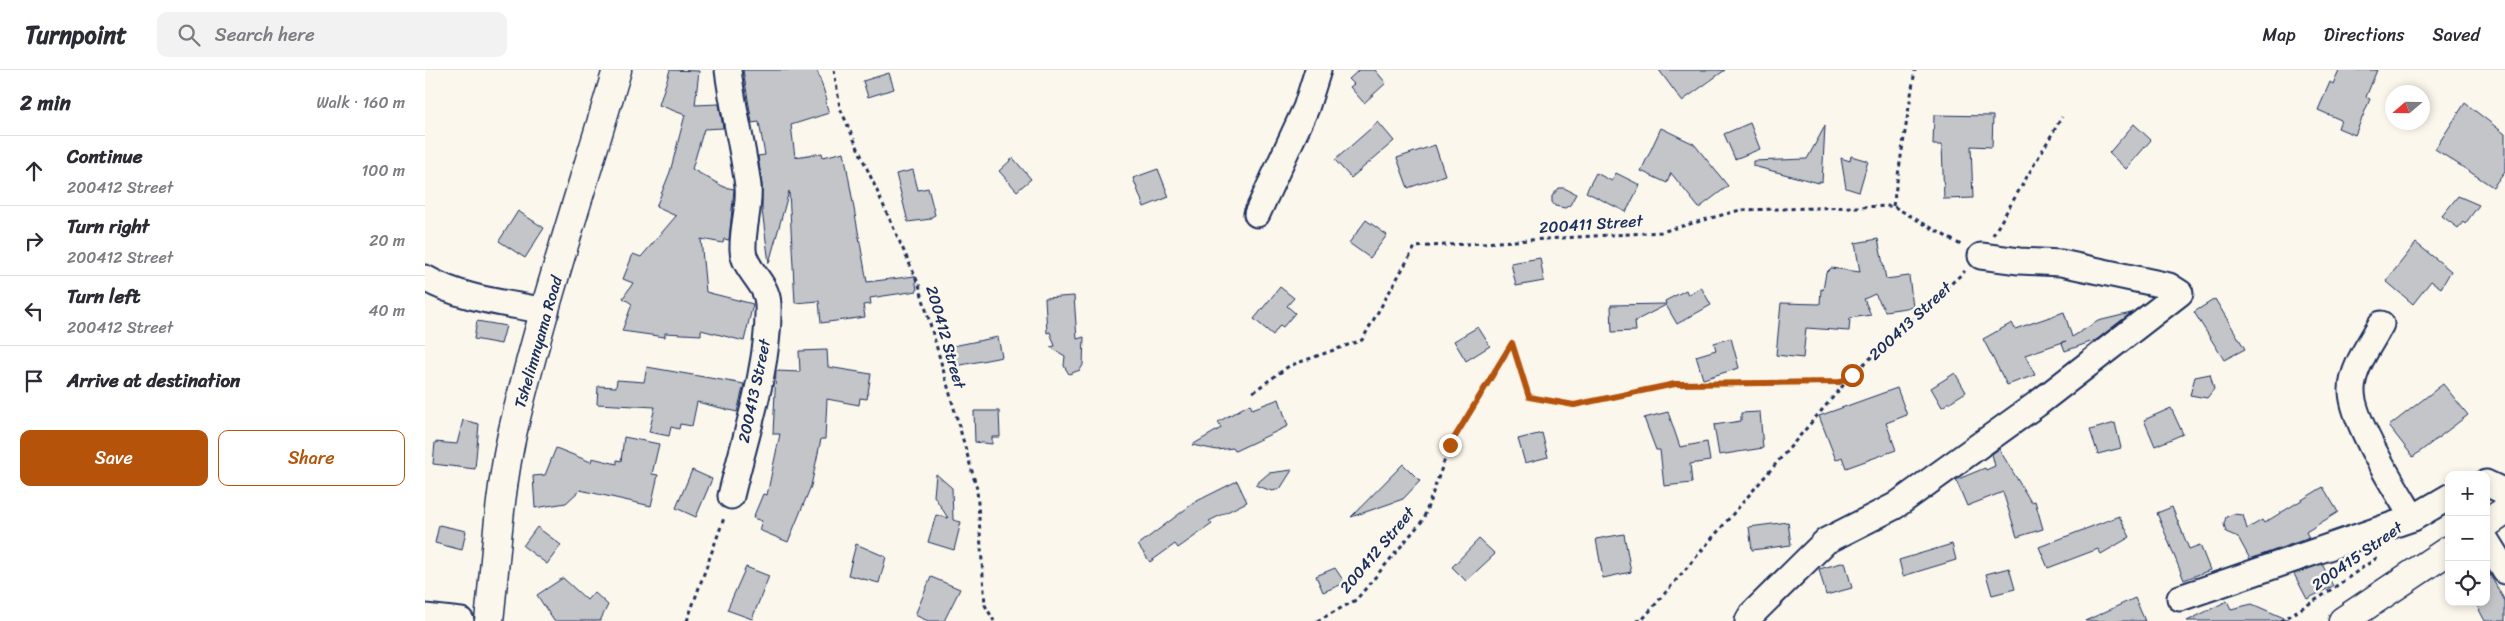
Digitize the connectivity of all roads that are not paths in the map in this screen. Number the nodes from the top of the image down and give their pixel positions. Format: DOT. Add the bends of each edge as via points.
graph roads {
  1 [pos="617,70"];
  2 [pos="728,70"];
  3 [pos="1318,70"];
  4 [pos="1257,214"];
  5 [pos="1981,256"];
  6 [pos="425,278"];
  7 [pos="546,311"];
  8 [pos="2381,324"];
  9 [pos="2490,485"];
  10 [pos="2505,492"];
  11 [pos="731,496"];
  12 [pos="2445,499"];
  13 [pos="2505,511"];
  14 [pos="2413,518"];
  15 [pos="2490,521"];
  16 [pos="2490,547"];
  17 [pos="2445,553"];
  18 [pos="2505,571"];
  19 [pos="2180,598"];
  20 [pos="425,617"];
  21 [pos="461,621"];
  22 [pos="489,621"];
  23 [pos="1749,621"];
  24 [pos="2343,621"];
  1 -- 7 [label="street, Tshelimnyama Road"];
  2 -- 11 [label="street, 200413 Street" via="748,186 749,207 743,250 764,287 768,303 762,365"];
  3 -- 4 [label="street" via="1306,108"];
  5 -- 23 [label="street" via="2061,263 2169,286 2180,293 2037,404 1895,506 1826,541 1751,614"];
  6 -- 7 [label="street" via="469,296"];
  7 -- 22 [label="street, Tshelimnyama Road" via="513,430"];
  8 -- 14 [label="street" via="2354,377 2353,401 2372,447"];
  9 -- 10 [label="street"];
  12 -- 14 [label="street"];
  13 -- 15 [label="street"];
  14 -- 19 [label="street"];
  16 -- 18 [label="street"];
  17 -- 24 [label="street"];
  20 -- 21 [label="street"];
}
